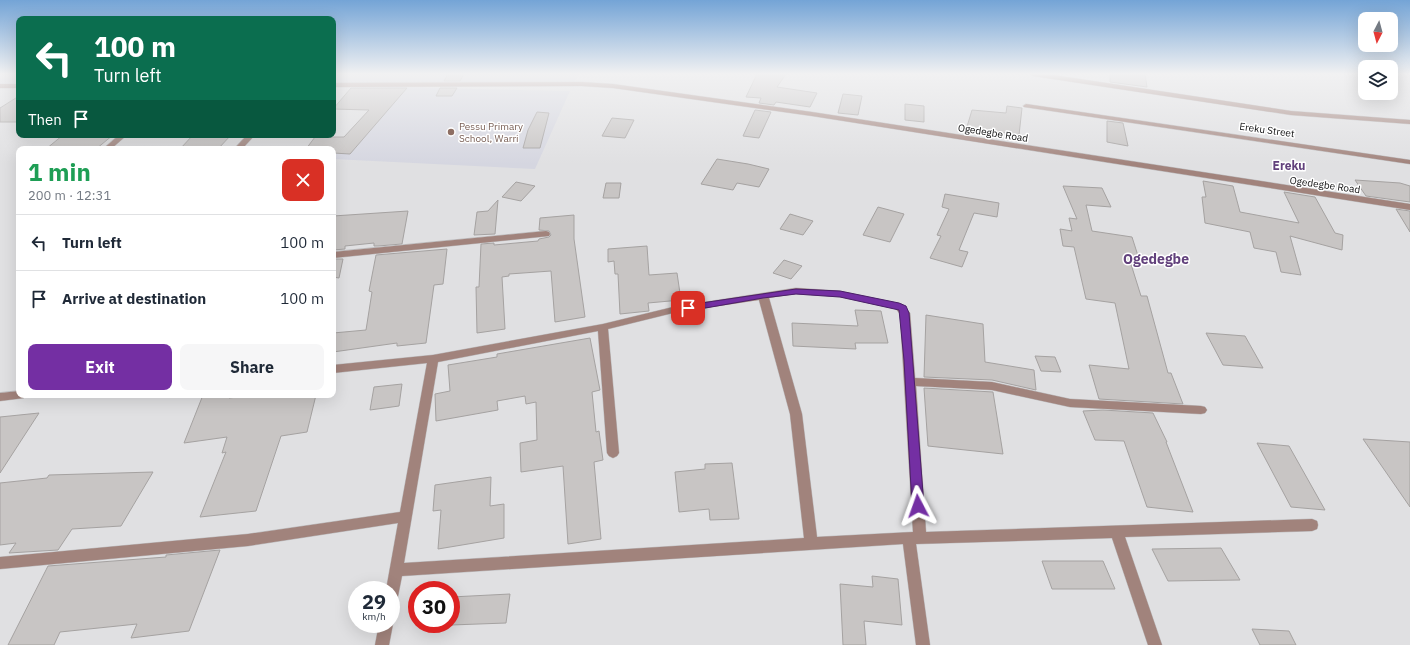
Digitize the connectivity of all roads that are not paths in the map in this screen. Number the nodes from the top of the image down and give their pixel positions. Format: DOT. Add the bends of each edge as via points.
graph roads {
  1 [pos="736,104"];
  2 [pos="1232,104"];
  3 [pos="1026,106"];
  4 [pos="1410,122"];
  5 [pos="120,138"];
  6 [pos="248,138"];
  7 [pos="110,146"];
  8 [pos="241,146"];
  9 [pos="1410,162"];
  10 [pos="1410,207"];
  11 [pos="546,234"];
  12 [pos="336,255"];
  13 [pos="763,295"];
  14 [pos="603,327"];
  15 [pos="433,359"];
  16 [pos="336,369"];
  17 [pos="910,382"];
  18 [pos="16,395"];
  19 [pos="0,397"];
  20 [pos="1201,410"];
  21 [pos="613,453"];
  22 [pos="405,517"];
  23 [pos="1312,525"];
  24 [pos="1117,532"];
  25 [pos="915,538"];
  26 [pos="811,543"];
  27 [pos="0,563"];
  28 [pos="397,570"];
  29 [pos="395,581"];
  30 [pos="384,633"];
  31 [pos="382,645"];
  32 [pos="923,645"];
  33 [pos="1155,645"];
  1 -- 10 [label="street, Ogedegbe Road"];
  2 -- 4 [label="street" via="1291,113"];
  3 -- 9 [label="street, Ereku Street"];
  5 -- 7 [label="street"];
  6 -- 8 [label="street"];
  11 -- 12 [label="street"];
  13 -- 14 [label="street" via="673,310"];
  13 -- 17 [label="street" via="796,292 840,294 899,306 905,313"];
  13 -- 26 [label="street" via="796,414"];
  14 -- 15 [label="street"];
  14 -- 21 [label="street"];
  15 -- 16 [label="street"];
  15 -- 22 [label="street"];
  17 -- 20 [label="street" via="992,386 1070,403"];
  17 -- 25 [label="street"];
  18 -- 19 [label="street"];
  22 -- 27 [label="street" via="248,540"];
  22 -- 28 [label="street"];
  23 -- 24 [label="street"];
  24 -- 25 [label="street"];
  24 -- 33 [label="street"];
  25 -- 26 [label="street"];
  25 -- 32 [label="street"];
  26 -- 28 [label="street"];
  28 -- 29 [label="street"];
  30 -- 31 [label="street"];
}
